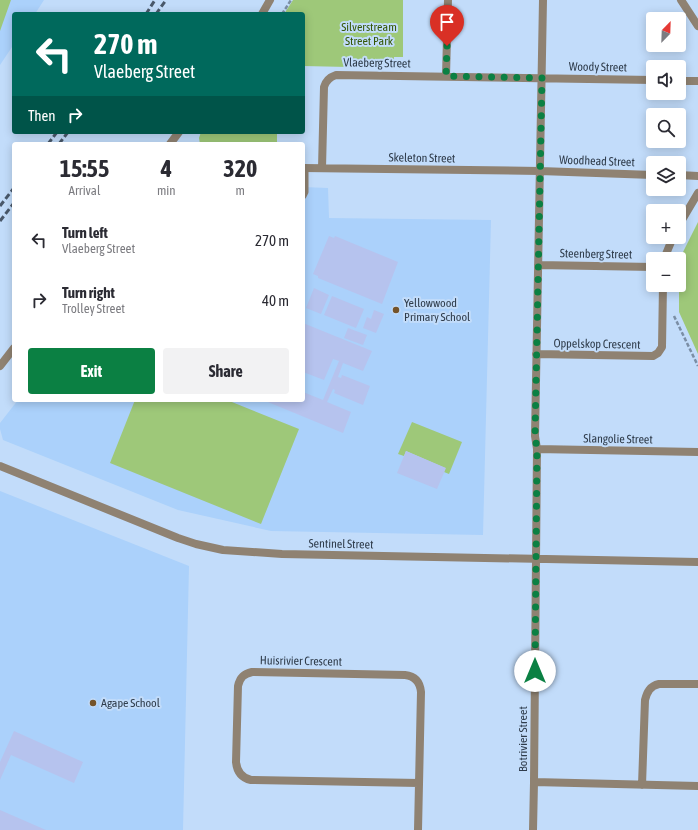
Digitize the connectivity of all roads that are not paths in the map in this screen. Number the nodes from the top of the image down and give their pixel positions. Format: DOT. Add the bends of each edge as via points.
graph roads {
  1 [pos="270,0"];
  2 [pos="448,0"];
  3 [pos="543,0"];
  4 [pos="681,0"];
  5 [pos="263,12"];
  6 [pos="698,26"];
  7 [pos="446,76"];
  8 [pos="542,78"];
  9 [pos="646,80"];
  10 [pos="686,81"];
  11 [pos="698,81"];
  12 [pos="305,168"];
  13 [pos="322,168"];
  14 [pos="540,171"];
  15 [pos="646,174"];
  16 [pos="686,175"];
  17 [pos="698,176"];
  18 [pos="698,193"];
  19 [pos="686,213"];
  20 [pos="538,265"];
  21 [pos="646,266"];
  22 [pos="663,292"];
  23 [pos="12,351"];
  24 [pos="536,354"];
  25 [pos="0,366"];
  26 [pos="537,449"];
  27 [pos="698,452"];
  28 [pos="0,466"];
  29 [pos="536,559"];
  30 [pos="698,562"];
  31 [pos="698,684"];
  32 [pos="534,782"];
  33 [pos="419,783"];
  34 [pos="642,785"];
  35 [pos="698,786"];
  36 [pos="418,830"];
  37 [pos="533,830"];
  1 -- 5 [label="street"];
  2 -- 7 [label="street"];
  3 -- 8 [label="street, Botrivier Street"];
  4 -- 6 [label="street"];
  7 -- 8 [label="street, Vlaeberg Street"];
  7 -- 13 [label="street, Vlaeberg Street" via="341,74 328,79 323,92"];
  8 -- 9 [label="street, Woody Street"];
  8 -- 14 [label="street, Botrivier Street"];
  10 -- 11 [label="street"];
  12 -- 13 [label="street, Skeleton Street"];
  13 -- 14 [label="street, Skeleton Street"];
  14 -- 15 [label="street, Woodhead Street"];
  14 -- 20 [label="street, Botrivier Street"];
  16 -- 17 [label="street"];
  18 -- 19 [label="street"];
  20 -- 21 [label="street, Steenberg Street"];
  20 -- 24 [label="street, Botrivier Street"];
  22 -- 24 [label="street, Oppelskop Crescent" via="662,347 658,354"];
  23 -- 25 [label="street"];
  24 -- 26 [label="street, Botrivier Street"];
  26 -- 27 [label="street, Slangolie Street"];
  26 -- 29 [label="street, Botrivier Street"];
  28 -- 29 [label="street, Sentinel Street" via="178,538 222,550 282,554"];
  29 -- 30 [label="street, Sentinel Street"];
  29 -- 32 [label="street, Botrivier Street"];
  31 -- 34 [label="street" via="659,684 648,691 645,700"];
  32 -- 34 [label="street"];
  32 -- 37 [label="street, Botrivier Street"];
  33 -- 33 [label="street, Huisrivier Crescent" via="251,780 242,777 237,770 236,762 239,680 252,672 405,675 414,678 420,684 421,692"];
  33 -- 36 [label="street, Huisrivier Crescent"];
  34 -- 35 [label="street"];
}
